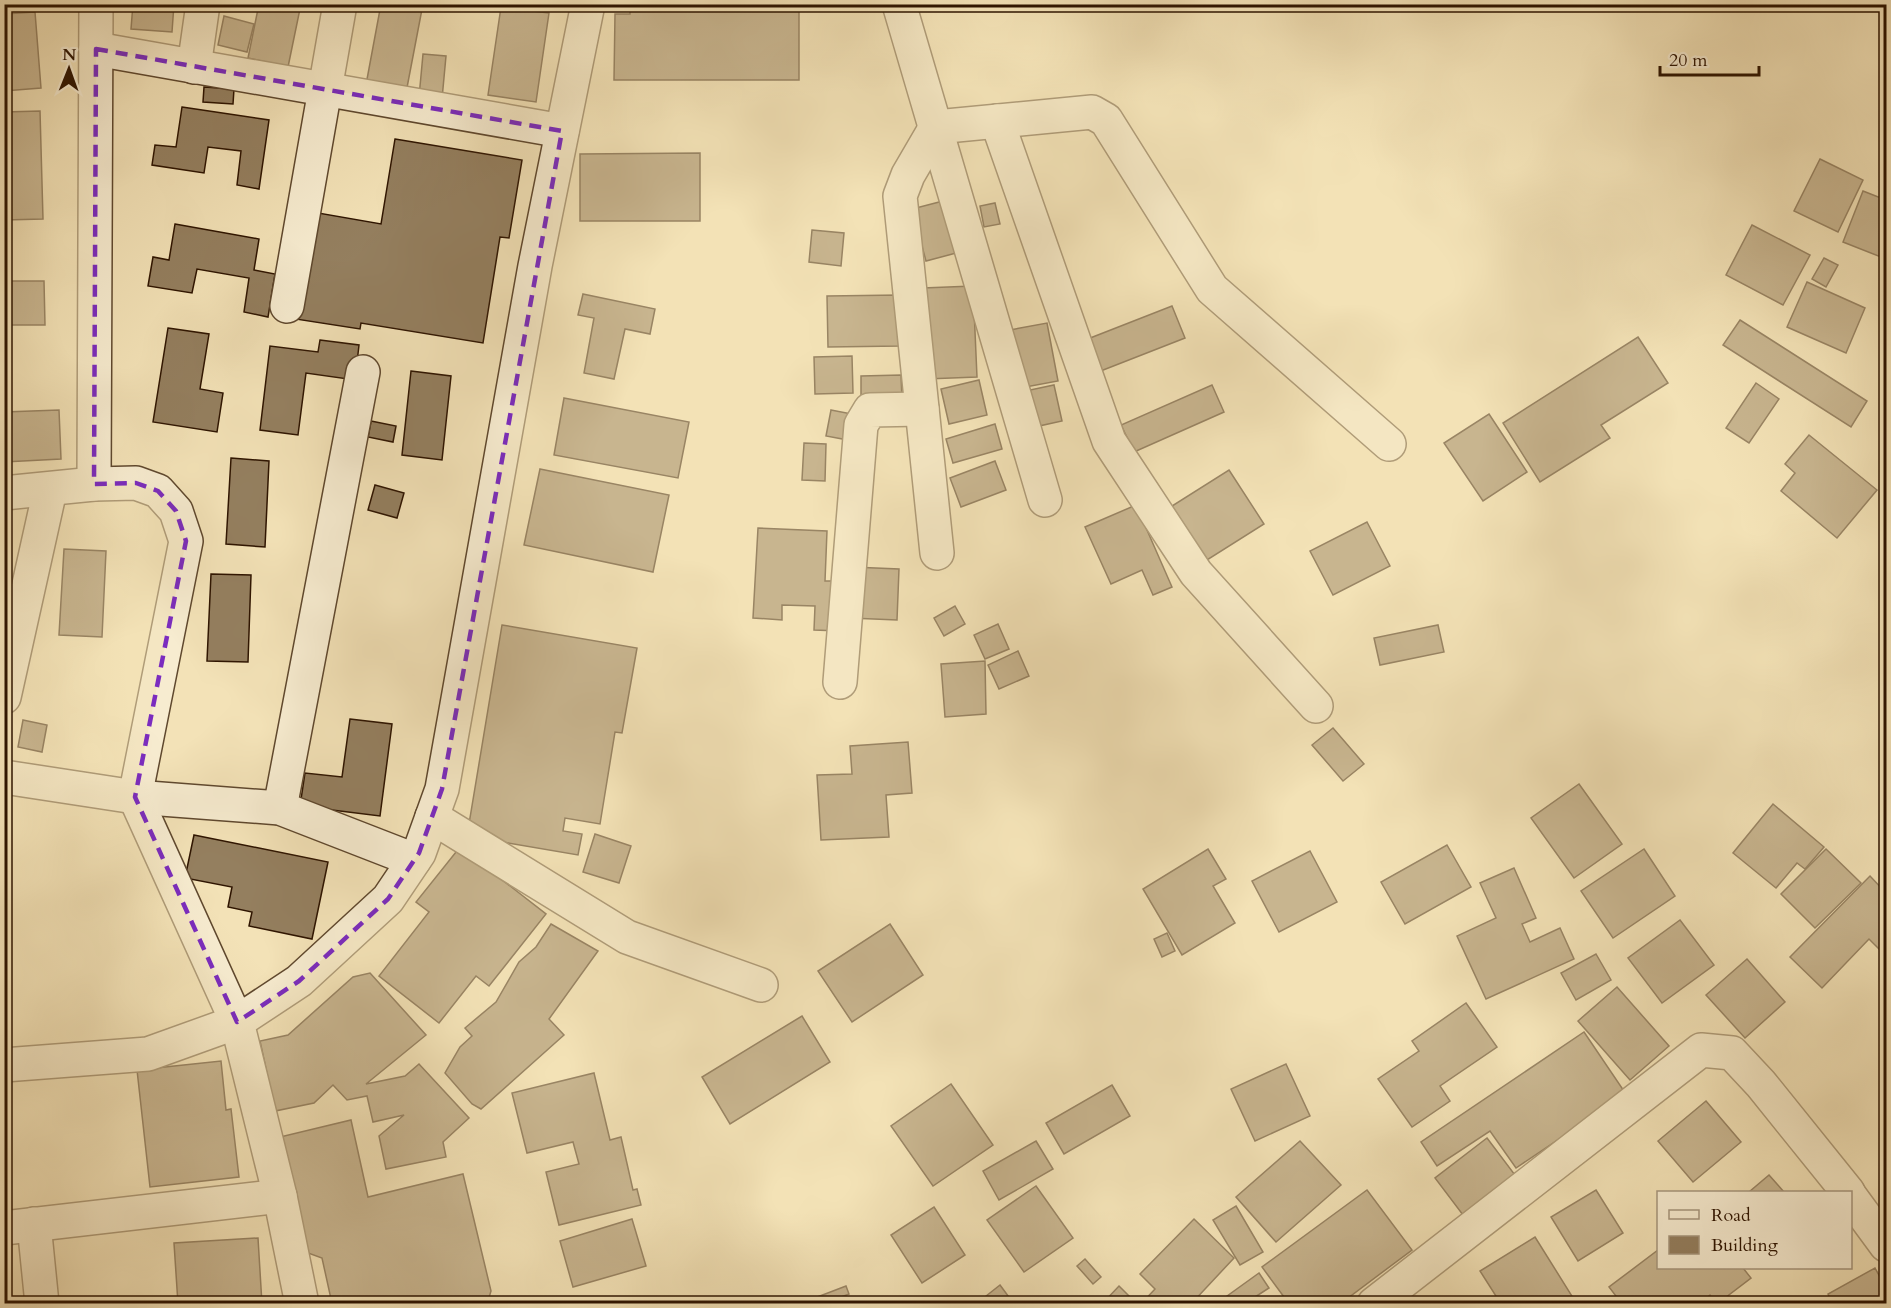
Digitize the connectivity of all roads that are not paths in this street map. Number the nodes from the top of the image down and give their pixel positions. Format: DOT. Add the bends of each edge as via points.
graph roads {
  1 [pos="96,4"];
  2 [pos="203,4"];
  3 [pos="340,4"];
  4 [pos="588,4"];
  5 [pos="899,4"];
  6 [pos="96,49"];
  7 [pos="194,67"];
  8 [pos="325,91"];
  9 [pos="997,121"];
  10 [pos="936,127"];
  11 [pos="562,131"];
  12 [pos="287,306"];
  13 [pos="363,372"];
  14 [pos="922,409"];
  15 [pos="1389,444"];
  16 [pos="94,484"];
  17 [pos="50,490"];
  18 [pos="4,493"];
  19 [pos="1045,500"];
  20 [pos="937,553"];
  21 [pos="9,652"];
  22 [pos="840,682"];
  23 [pos="4,697"];
  24 [pos="1316,706"];
  25 [pos="4,777"];
  26 [pos="135,797"];
  27 [pos="280,808"];
  28 [pos="432,817"];
  29 [pos="414,860"];
  30 [pos="761,985"];
  31 [pos="237,1022"];
  32 [pos="4,1065"];
  33 [pos="1847,1191"];
  34 [pos="280,1196"];
  35 [pos="1852,1198"];
  36 [pos="19,1226"];
  37 [pos="1887,1245"];
  38 [pos="42,1304"];
  39 [pos="302,1304"];
  40 [pos="1374,1304"];
  1 -- 6 [label="street"];
  2 -- 7 [label="street"];
  3 -- 8 [label="street"];
  4 -- 11 [label="street"];
  5 -- 10 [label="street"];
  6 -- 7 [label="street"];
  6 -- 16 [label="street"];
  7 -- 8 [label="street"];
  8 -- 11 [label="street"];
  8 -- 12 [label="street"];
  9 -- 10 [label="street"];
  9 -- 15 [label="street" via="1092,112 1106,120 1212,290"];
  9 -- 24 [label="street" via="1109,441 1196,573"];
  10 -- 14 [label="street" via="900,196"];
  10 -- 19 [label="street"];
  11 -- 28 [label="street" via="442,789"];
  13 -- 27 [label="street"];
  14 -- 20 [label="street"];
  14 -- 22 [label="street" via="870,410 861,425"];
  16 -- 17 [label="street"];
  16 -- 26 [label="street" via="136,483 158,491 177,511 186,542"];
  17 -- 18 [label="street"];
  17 -- 21 [label="street"];
  21 -- 23 [label="street"];
  25 -- 26 [label="street"];
  26 -- 27 [label="street"];
  26 -- 31 [label="street"];
  27 -- 29 [label="street"];
  28 -- 29 [label="street"];
  28 -- 30 [label="street" via="627,937"];
  29 -- 31 [label="street" via="388,899 299,981"];
  31 -- 32 [label="street" via="148,1054"];
  31 -- 34 [label="street"];
  33 -- 40 [label="street" via="1732,1053 1701,1050"];
  34 -- 36 [label="street"];
  34 -- 39 [label="street"];
  35 -- 37 [label="street"];
  36 -- 38 [label="street"];
}
